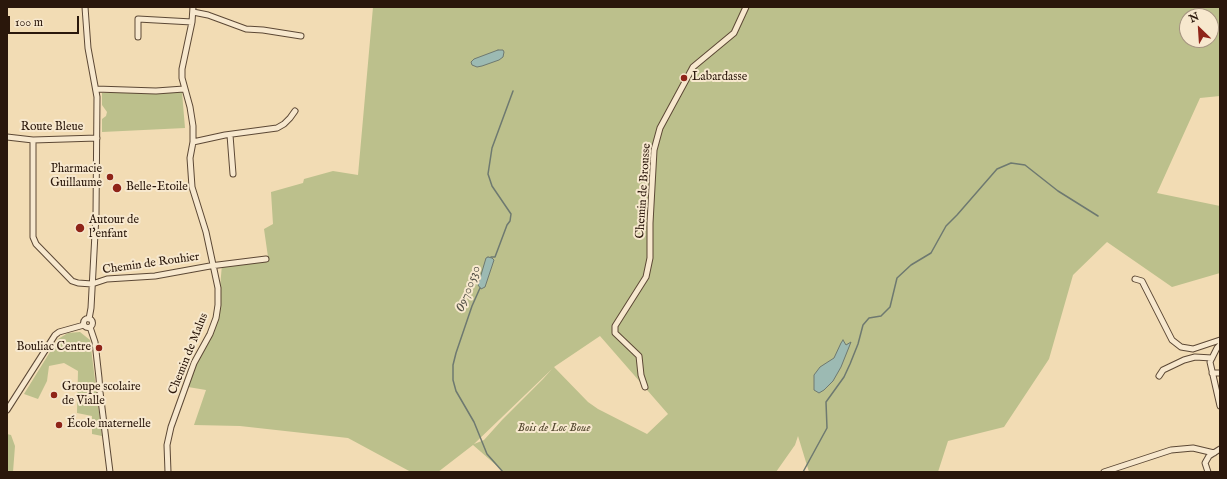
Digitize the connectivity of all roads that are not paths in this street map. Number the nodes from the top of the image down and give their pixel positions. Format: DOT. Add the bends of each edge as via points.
graph roads {
  1 [pos="85,7"];
  2 [pos="746,7"];
  3 [pos="193,10"];
  4 [pos="192,22"];
  5 [pos="301,36"];
  6 [pos="138,37"];
  7 [pos="96,89"];
  8 [pos="184,89"];
  9 [pos="295,110"];
  10 [pos="230,135"];
  11 [pos="7,137"];
  12 [pos="97,138"];
  13 [pos="33,140"];
  14 [pos="193,142"];
  15 [pos="232,174"];
  16 [pos="266,259"];
  17 [pos="213,265"];
  18 [pos="1135,279"];
  19 [pos="92,284"];
  20 [pos="88,319"];
  21 [pos="84,325"];
  22 [pos="90,327"];
  23 [pos="1220,340"];
  24 [pos="1220,345"];
  25 [pos="1204,346"];
  26 [pos="1213,357"];
  27 [pos="1212,373"];
  28 [pos="1220,373"];
  29 [pos="1159,376"];
  30 [pos="645,387"];
  31 [pos="1220,406"];
  32 [pos="7,410"];
  33 [pos="1220,449"];
  34 [pos="1214,453"];
  35 [pos="110,472"];
  36 [pos="168,472"];
  37 [pos="1104,472"];
  38 [pos="1208,472"];
  1 -- 7 [label="street" via="88,48"];
  2 -- 30 [label="street, Chemin de Brousse" via="734,33 693,67 660,128 654,150 650,258 646,277 615,326 615,333 639,356 640,375"];
  3 -- 4 [label="street, Chemin de Malus"];
  3 -- 5 [label="street" via="246,29"];
  4 -- 6 [label="street" via="138,19"];
  4 -- 8 [label="street, Chemin de Malus" via="182,69"];
  7 -- 8 [label="street"];
  7 -- 12 [label="street"];
  8 -- 14 [label="street, Chemin de Malus" via="191,114"];
  9 -- 10 [label="street" via="290,118 277,128"];
  10 -- 14 [label="street"];
  10 -- 15 [label="street"];
  11 -- 13 [label="street, Route Bleue"];
  12 -- 13 [label="street, Route Bleue"];
  12 -- 19 [label="street"];
  13 -- 19 [label="street" via="33,237 36,244 72,281"];
  14 -- 17 [label="street, Chemin de Malus" via="190,158 192,187"];
  16 -- 17 [label="street"];
  17 -- 19 [label="street, Chemin de Rouhier" via="155,276 107,279"];
  17 -- 36 [label="street, Chemin de Malus" via="218,288 216,318 194,363 171,427 167,445"];
  18 -- 25 [label="street" via="1142,281 1172,340 1181,347 1193,349"];
  19 -- 20 [label="street"];
  20 -- 21 [label="street"];
  20 -- 22 [label="street" via="92,322"];
  21 -- 22 [label="street"];
  21 -- 32 [label="street" via="55,335"];
  22 -- 35 [label="street" via="95,342"];
  23 -- 25 [label="street"];
  24 -- 26 [label="street"];
  25 -- 26 [label="street" via="1210,350"];
  26 -- 27 [label="street" via="1210,362"];
  26 -- 29 [label="street" via="1195,356 1163,370"];
  27 -- 28 [label="street"];
  27 -- 31 [label="street"];
  33 -- 34 [label="street"];
  34 -- 37 [label="street" via="1193,448 1171,450"];
  34 -- 38 [label="street" via="1205,463"];
}
